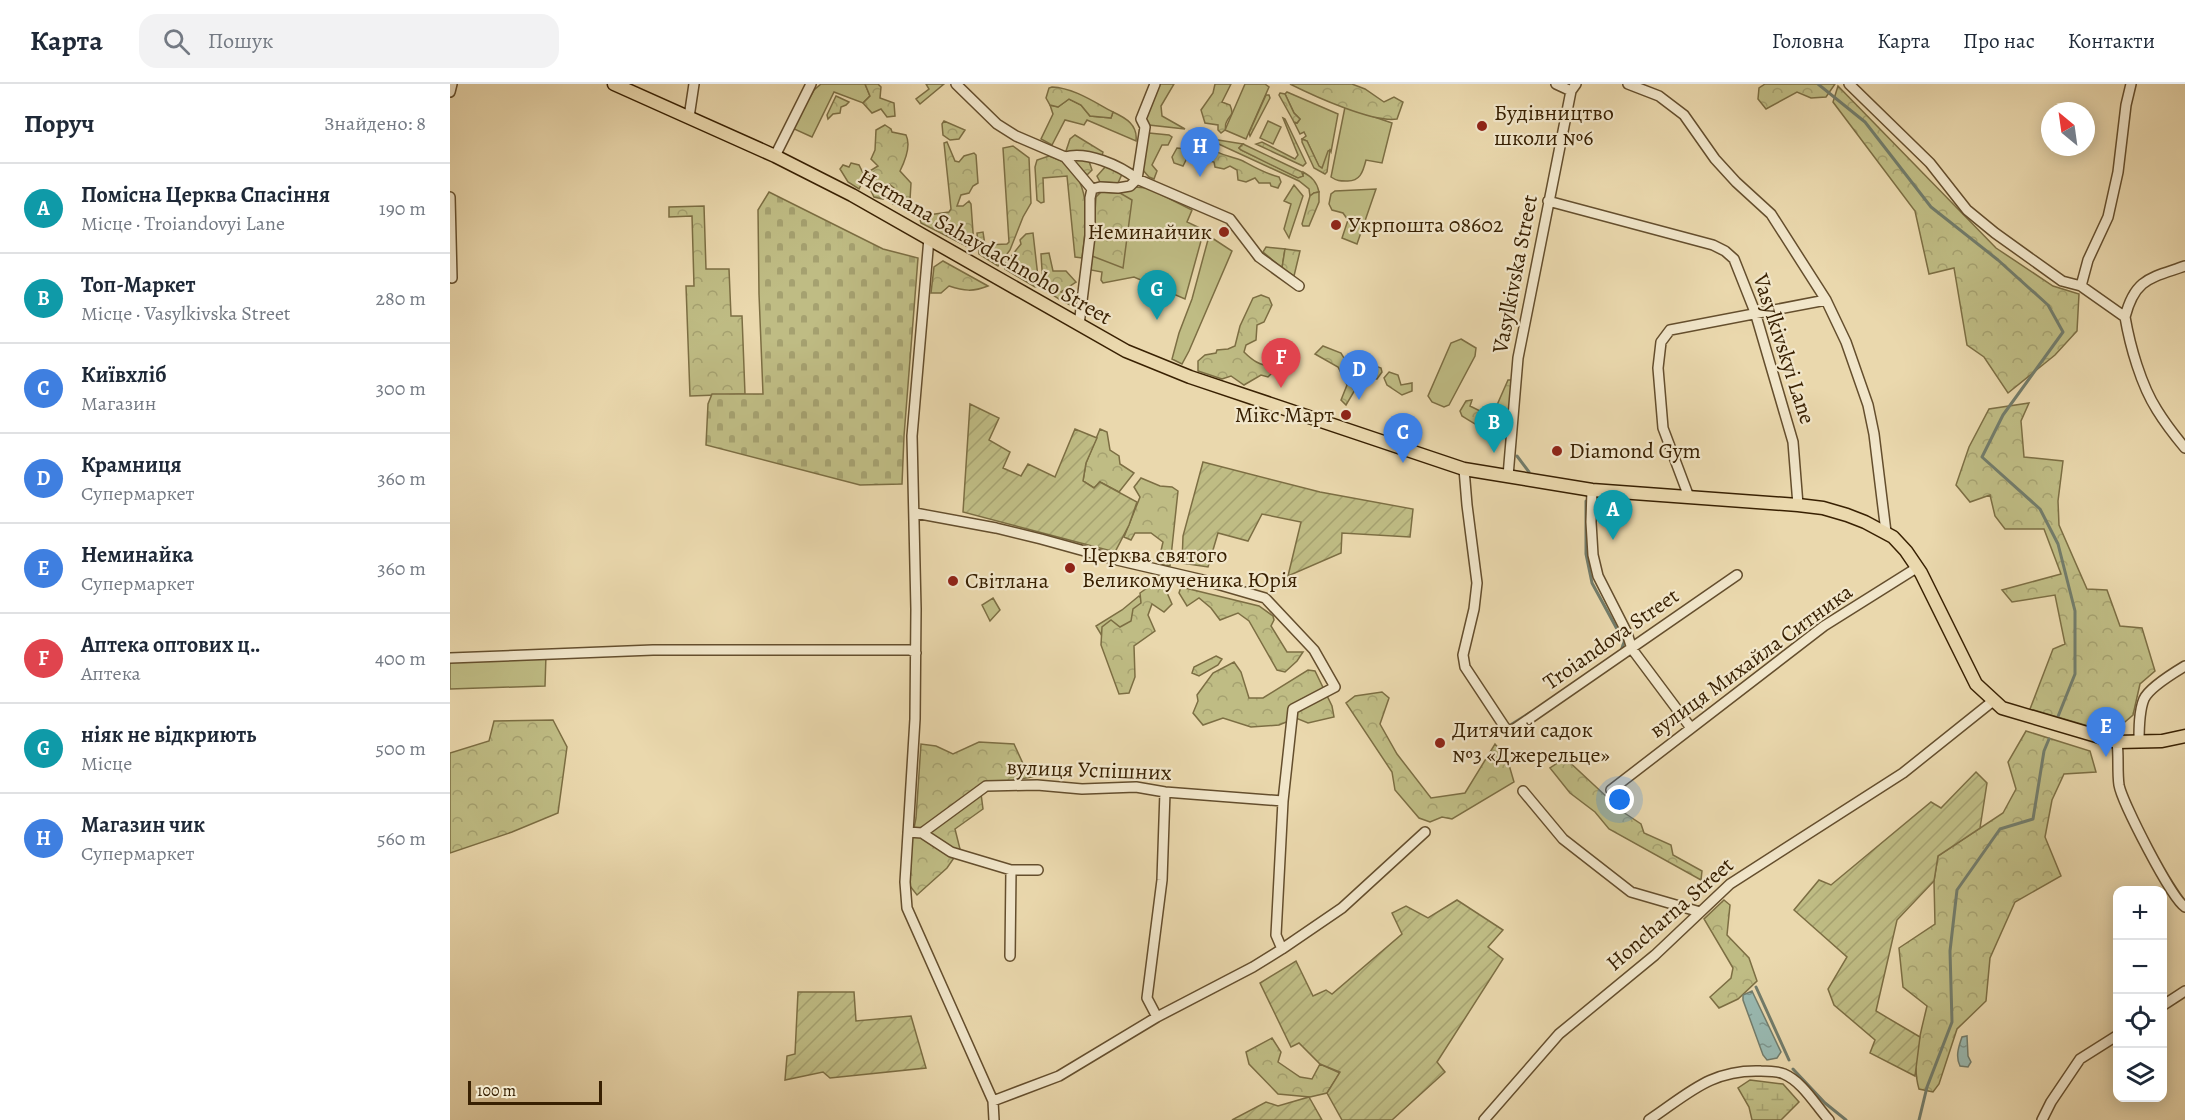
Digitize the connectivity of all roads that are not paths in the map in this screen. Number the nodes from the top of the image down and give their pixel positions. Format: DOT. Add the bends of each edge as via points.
graph roads {
  1 [pos="452,84"];
  2 [pos="614,84"];
  3 [pos="694,84"];
  4 [pos="811,84"];
  5 [pos="956,84"];
  6 [pos="1155,84"];
  7 [pos="1556,84"];
  8 [pos="1628,84"];
  9 [pos="1849,84"];
  10 [pos="2131,84"];
  11 [pos="1573,87"];
  12 [pos="450,92"];
  13 [pos="689,117"];
  14 [pos="775,156"];
  15 [pos="1065,157"];
  16 [pos="1137,179"];
  17 [pos="1092,189"];
  18 [pos="450,197"];
  19 [pos="1548,201"];
  20 [pos="929,238"];
  21 [pos="2185,266"];
  22 [pos="452,278"];
  23 [pos="1299,286"];
  24 [pos="2081,286"];
  25 [pos="1826,300"];
  26 [pos="1755,312"];
  27 [pos="2125,317"];
  28 [pos="1079,325"];
  29 [pos="2185,448"];
  30 [pos="1464,469"];
  31 [pos="1508,476"];
  32 [pos="1593,490"];
  33 [pos="1689,497"];
  34 [pos="1798,504"];
  35 [pos="915,513"];
  36 [pos="1886,532"];
  37 [pos="1918,567"];
  38 [pos="1737,575"];
  39 [pos="1632,649"];
  40 [pos="916,653"];
  41 [pos="450,658"];
  42 [pos="2185,666"];
  43 [pos="1993,701"];
  44 [pos="1691,728"];
  45 [pos="2185,736"];
  46 [pos="2117,742"];
  47 [pos="2139,742"];
  48 [pos="1611,790"];
  49 [pos="1523,791"];
  50 [pos="1165,792"];
  51 [pos="1283,801"];
  52 [pos="908,832"];
  53 [pos="1425,832"];
  54 [pos="922,833"];
  55 [pos="1011,870"];
  56 [pos="1038,870"];
  57 [pos="2185,907"];
  58 [pos="1700,912"];
  59 [pos="1282,950"];
  60 [pos="1010,956"];
  61 [pos="2185,991"];
  62 [pos="2167,1003"];
  63 [pos="1157,1017"];
  64 [pos="2113,1038"];
  65 [pos="993,1101"];
  66 [pos="994,1120"];
  67 [pos="1484,1120"];
  68 [pos="1649,1120"];
  69 [pos="1829,1120"];
  70 [pos="2042,1120"];
  1 -- 12 [label="street"];
  2 -- 13 [label="main road, Hetmana Sahaydachnoho Street"];
  3 -- 13 [label="street"];
  4 -- 14 [label="street"];
  5 -- 15 [label="street" via="997,124"];
  6 -- 16 [label="street" via="1141,119 1145,127"];
  7 -- 11 [label="street"];
  8 -- 25 [label="street" via="1659,96 1684,115 1722,167 1771,214"];
  9 -- 24 [label="street" via="1930,164 1967,210 2062,281"];
  10 -- 24 [label="street" via="2108,217"];
  11 -- 19 [label="street, Vasylkivska Street"];
  13 -- 14 [label="main road, Hetmana Sahaydachnoho Street"];
  14 -- 20 [label="main road, Hetmana Sahaydachnoho Street"];
  15 -- 16 [label="street" via="1077,153"];
  15 -- 17 [label="street"];
  16 -- 17 [label="street" via="1130,186"];
  16 -- 23 [label="street" via="1230,219 1259,257"];
  17 -- 28 [label="street"];
  18 -- 22 [label="street"];
  19 -- 26 [label="street, Vasylkivskyi Lane" via="1725,251 1734,259"];
  19 -- 31 [label="street, Vasylkivska Street" via="1518,358"];
  20 -- 28 [label="main road, Hetmana Sahaydachnoho Street"];
  20 -- 35 [label="street" via="912,436"];
  21 -- 27 [label="street" via="2138,286"];
  24 -- 27 [label="street"];
  25 -- 26 [label="street"];
  25 -- 36 [label="street" via="1869,405"];
  26 -- 33 [label="street" via="1670,330 1661,342 1658,368 1663,428"];
  26 -- 34 [label="street, Vasylkivskyi Lane" via="1793,441"];
  27 -- 29 [label="street" via="2151,399"];
  28 -- 30 [label="main road, Hetmana Sahaydachnoho Street" via="1126,351 1190,377"];
  30 -- 31 [label="main road, Hetmana Sahaydachnoho Street"];
  30 -- 39 [label="street, Troiandova Street" via="1477,583 1463,655 1465,667 1506,729 1514,730"];
  31 -- 32 [label="main road, Hetmana Sahaydachnoho Street"];
  32 -- 33 [label="main road, Hetmana Sahaydachnoho Street"];
  32 -- 39 [label="street" via="1591,522 1598,576"];
  33 -- 34 [label="main road, Hetmana Sahaydachnoho Street"];
  34 -- 36 [label="main road, Hetmana Sahaydachnoho Street" via="1847,515"];
  35 -- 40 [label="street"];
  35 -- 51 [label="street" via="996,528 1265,598 1314,651 1335,687 1293,709"];
  36 -- 37 [label="main road, Hetmana Sahaydachnoho Street"];
  37 -- 43 [label="main road, Hetmana Sahaydachnoho Street" via="1976,684"];
  37 -- 44 [label="street, вулиця Михайла Ситника" via="1824,627"];
  38 -- 39 [label="street, Troiandova Street"];
  39 -- 44 [label="street"];
  40 -- 41 [label="street" via="653,650"];
  40 -- 52 [label="street"];
  42 -- 47 [label="street" via="2144,697"];
  43 -- 46 [label="main road" via="2002,708"];
  43 -- 58 [label="street, Honcharna Street" via="1903,773 1730,884"];
  44 -- 48 [label="street, вулиця Михайла Ситника"];
  45 -- 47 [label="main road"];
  46 -- 47 [label="main road"];
  46 -- 57 [label="street" via="2119,787 2155,864 2175,898"];
  49 -- 58 [label="street" via="1563,839 1631,892"];
  50 -- 51 [label="street, вулиця Успішних"];
  50 -- 54 [label="street, вулиця Успішних" via="1136,787 986,786"];
  50 -- 63 [label="street" via="1162,880 1147,998"];
  51 -- 59 [label="street" via="1276,935"];
  52 -- 54 [label="street"];
  52 -- 65 [label="street" via="907,908"];
  53 -- 59 [label="street" via="1342,908"];
  54 -- 55 [label="street" via="951,852"];
  55 -- 56 [label="street"];
  55 -- 60 [label="street"];
  58 -- 67 [label="street, Honcharna Street" via="1655,955 1559,1034"];
  59 -- 63 [label="street"];
  61 -- 62 [label="street"];
  63 -- 65 [label="street" via="1059,1076"];
  64 -- 70 [label="street" via="2080,1059"];
  65 -- 66 [label="street"];
  68 -- 69 [label="street" via="1710,1078 1748,1070 1784,1074"];
}
